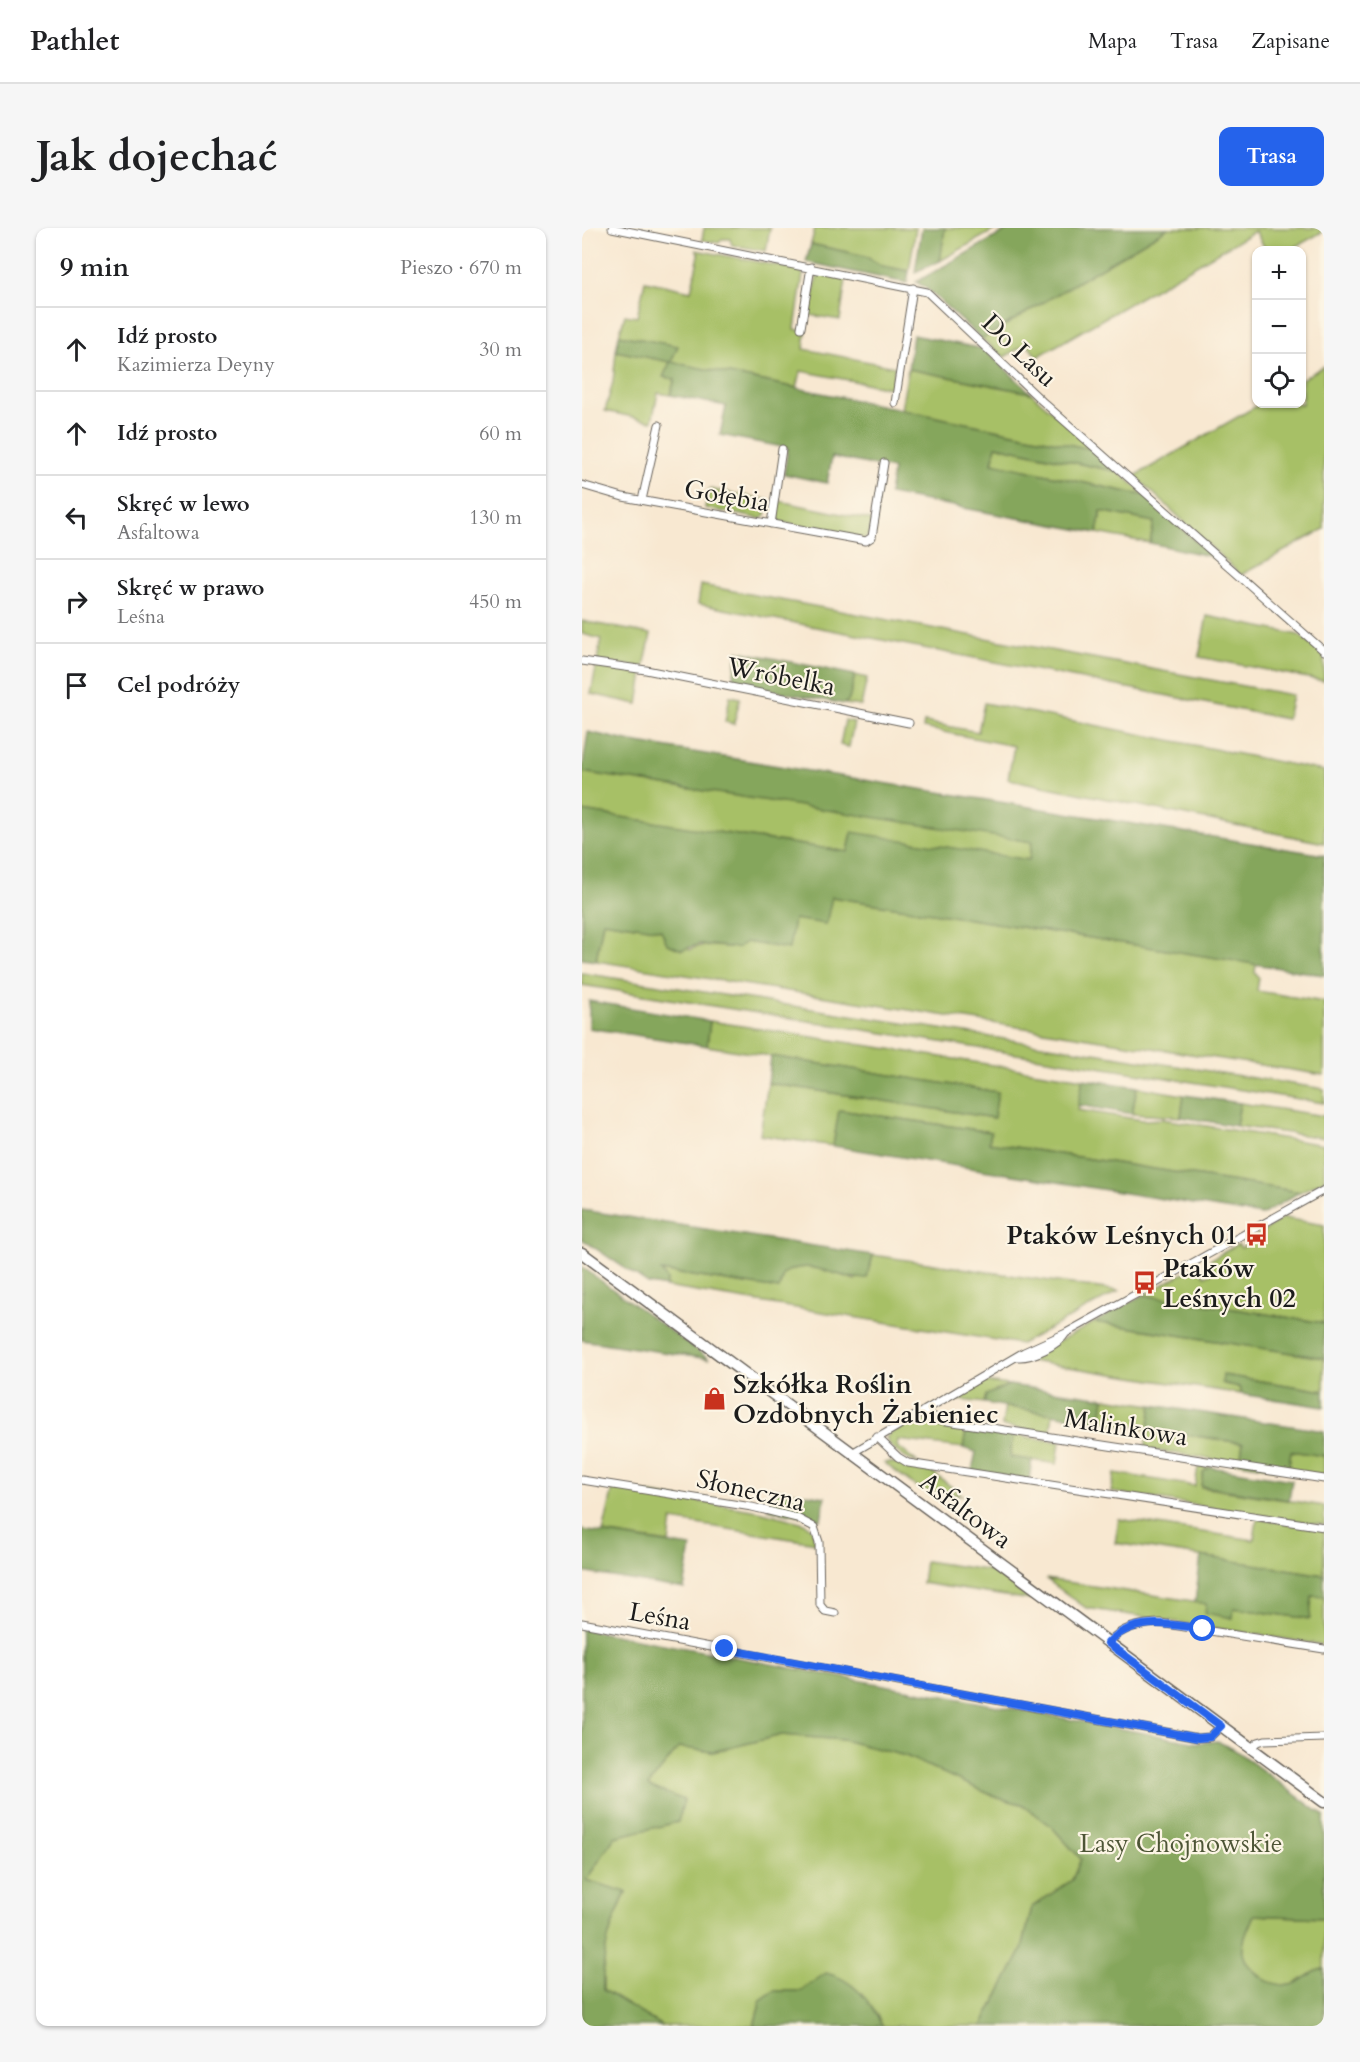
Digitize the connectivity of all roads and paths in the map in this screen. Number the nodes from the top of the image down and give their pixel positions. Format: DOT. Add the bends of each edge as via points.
graph roads {
  1 [pos="612,228"];
  2 [pos="811,267"];
  3 [pos="913,288"];
  4 [pos="801,328"];
  5 [pos="895,403"];
  6 [pos="659,424"];
  7 [pos="782,449"];
  8 [pos="884,463"];
  9 [pos="582,485"];
  10 [pos="642,500"];
  11 [pos="771,524"];
  12 [pos="1324,651"];
  13 [pos="582,661"];
  14 [pos="909,723"];
  15 [pos="1324,1190"];
  16 [pos="582,1253"];
  17 [pos="923,1411"];
  18 [pos="877,1437"];
  19 [pos="852,1453"];
  20 [pos="1324,1479"];
  21 [pos="582,1480"];
  22 [pos="1324,1527"];
  23 [pos="835,1613"];
  24 [pos="582,1623"];
  25 [pos="1108,1643"];
  26 [pos="1324,1649"];
  27 [pos="1221,1726"];
  28 [pos="1324,1738"];
  29 [pos="1251,1749"];
  30 [pos="1324,1802"];
  1 -- 2 [label="street, Do Lasu"];
  2 -- 3 [label="street, Do Lasu"];
  2 -- 4 [label="street"];
  3 -- 5 [label="street"];
  3 -- 12 [label="street, Do Lasu" via="930,294 1042,401"];
  6 -- 10 [label="street"];
  7 -- 11 [label="street"];
  8 -- 11 [label="street, Gołębia" via="872,537 866,541"];
  9 -- 10 [label="street, Gołębia"];
  10 -- 11 [label="street, Gołębia"];
  13 -- 14 [label="street, Wróbelka" via="646,670"];
  15 -- 17 [label="street" via="1066,1333 1057,1342 1037,1353 1018,1357"];
  16 -- 19 [label="main road, Asfaltowa"];
  17 -- 18 [label="street"];
  17 -- 20 [label="street, Malinkowa" via="940,1420"];
  18 -- 19 [label="street"];
  18 -- 22 [label="street" via="908,1463"];
  19 -- 25 [label="main road, Asfaltowa"];
  21 -- 23 [label="street, Słoneczna" via="752,1507 809,1522 819,1542 820,1605"];
  24 -- 27 [label="street, Leśna" via="1198,1738 1210,1737"];
  25 -- 26 [label="street" via="1134,1626 1172,1625"];
  25 -- 27 [label="main road, Asfaltowa"];
  27 -- 29 [label="main road, Asfaltowa"];
  28 -- 29 [label="street" via="1265,1740"];
  29 -- 30 [label="main road, Asfaltowa"];
}
